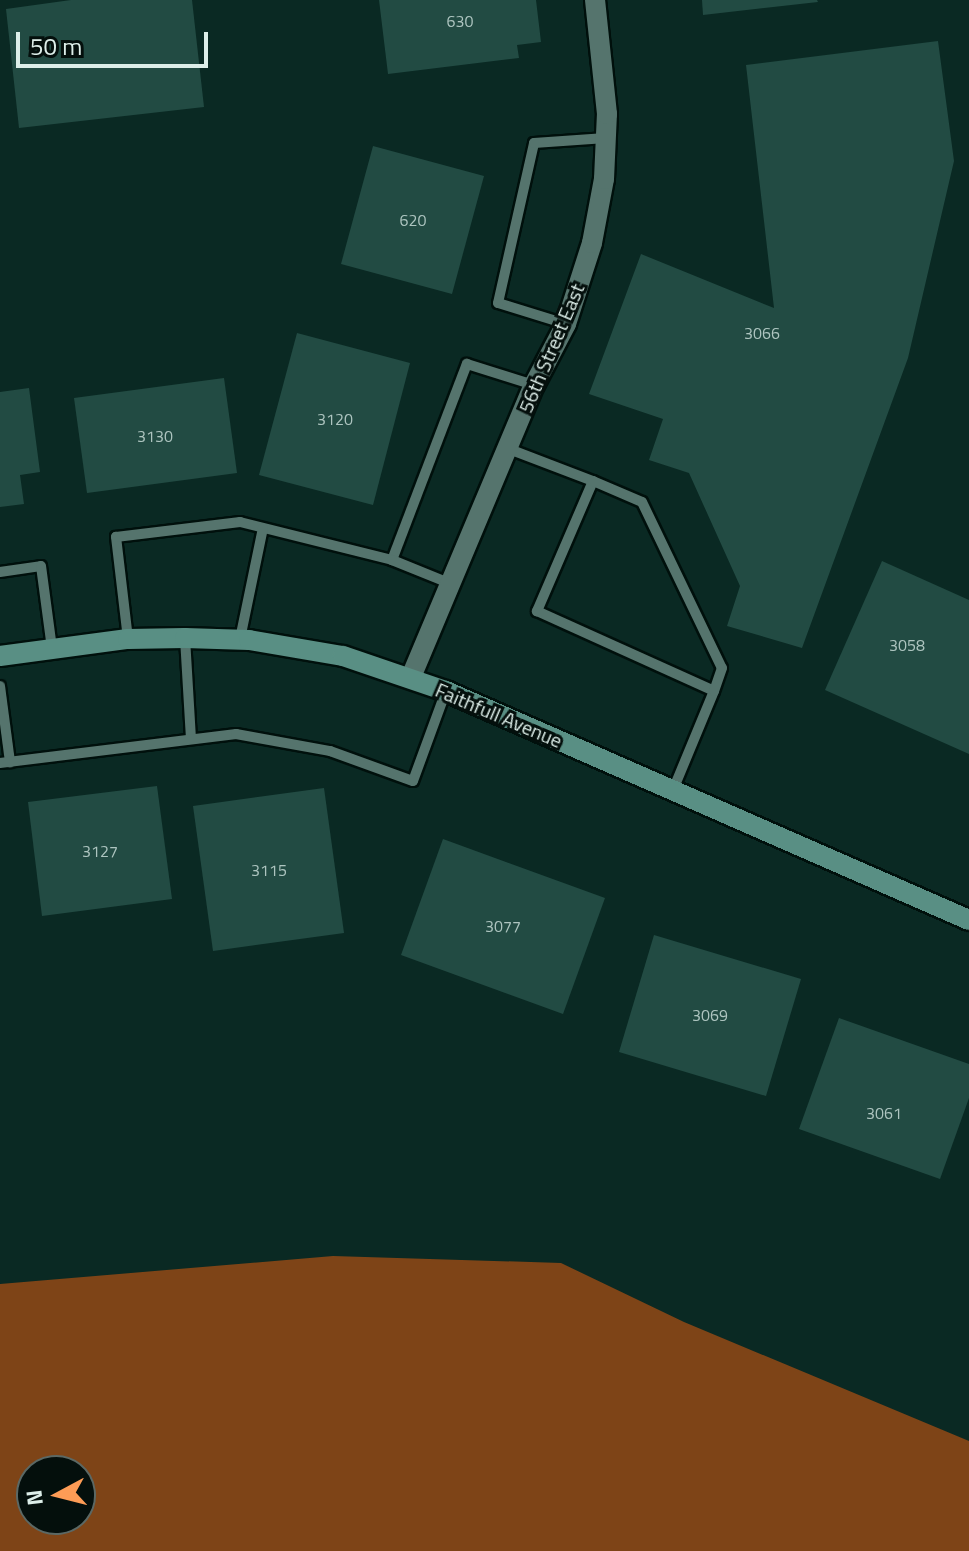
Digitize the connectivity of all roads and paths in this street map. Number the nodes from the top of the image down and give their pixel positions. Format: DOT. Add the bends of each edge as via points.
graph roads {
  1 [pos="595,0"];
  2 [pos="606,138"];
  3 [pos="566,324"];
  4 [pos="534,385"];
  5 [pos="509,449"];
  6 [pos="593,481"];
  7 [pos="263,528"];
  8 [pos="392,560"];
  9 [pos="0,572"];
  10 [pos="449,583"];
  11 [pos="185,638"];
  12 [pos="128,639"];
  13 [pos="240,639"];
  14 [pos="52,648"];
  15 [pos="0,656"];
  16 [pos="411,677"];
  17 [pos="0,686"];
  18 [pos="446,691"];
  19 [pos="714,691"];
  20 [pos="191,739"];
  21 [pos="5,763"];
  22 [pos="673,790"];
  23 [pos="969,920"];
  1 -- 2 [label="street, 56th Street East"];
  2 -- 3 [label="street, 56th Street East" via="592,243"];
  2 -- 3 [label="lane" via="534,143 498,303"];
  3 -- 4 [label="street, 56th Street East"];
  4 -- 5 [label="street, 56th Street East"];
  4 -- 8 [label="lane" via="467,364"];
  5 -- 6 [label="lane"];
  5 -- 10 [label="street, 56th Street East"];
  6 -- 19 [label="lane" via="642,502 722,668"];
  6 -- 19 [label="lane" via="537,611"];
  7 -- 8 [label="lane"];
  7 -- 12 [label="lane" via="240,522 116,537"];
  7 -- 13 [label="lane"];
  8 -- 10 [label="lane"];
  9 -- 14 [label="lane" via="41,566"];
  10 -- 16 [label="street, 56th Street East"];
  11 -- 12 [label="street, Faithfull Avenue"];
  11 -- 13 [label="street, Faithfull Avenue"];
  11 -- 20 [label="lane"];
  12 -- 14 [label="street, Faithfull Avenue"];
  13 -- 16 [label="street, Faithfull Avenue" via="343,656"];
  14 -- 15 [label="street, Faithfull Avenue"];
  16 -- 18 [label="street, Faithfull Avenue"];
  17 -- 21 [label="lane"];
  18 -- 20 [label="lane" via="413,781 283,741 236,734"];
  18 -- 22 [label="street, Faithfull Avenue"];
  19 -- 22 [label="lane"];
  20 -- 21 [label="lane"];
  22 -- 23 [label="street, Faithfull Avenue"];
}
